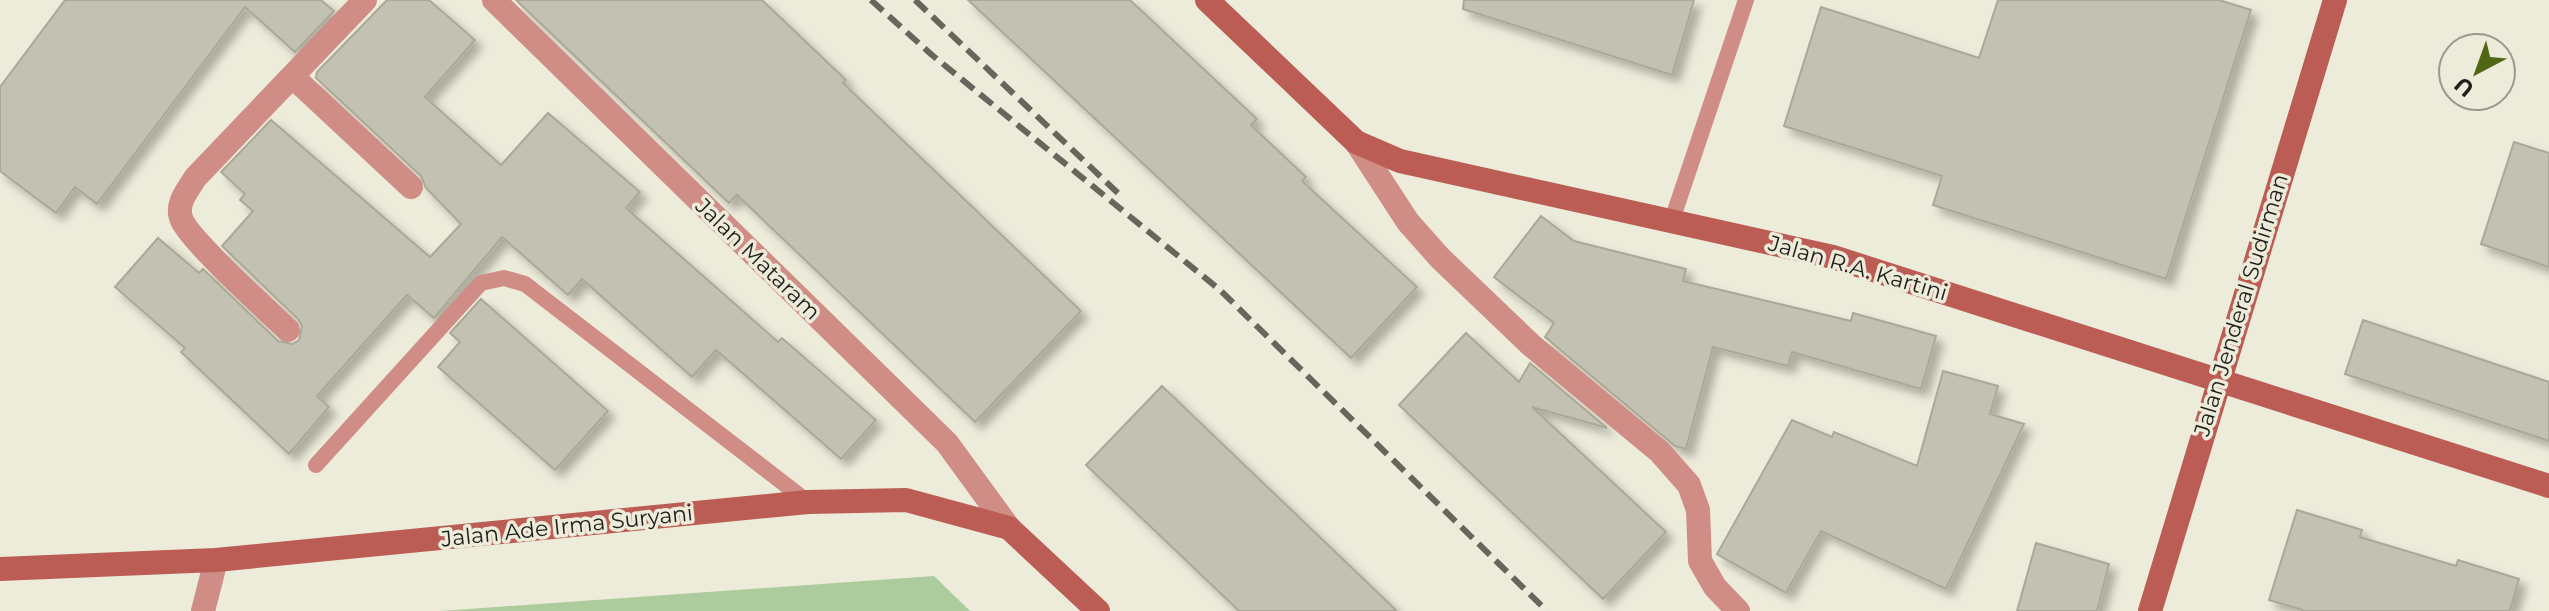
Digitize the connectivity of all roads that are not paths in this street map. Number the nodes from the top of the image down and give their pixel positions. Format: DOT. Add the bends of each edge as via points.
graph roads {
  1 [pos="365,0"];
  2 [pos="494,0"];
  3 [pos="1207,0"];
  4 [pos="1746,0"];
  5 [pos="2335,0"];
  6 [pos="293,77"];
  7 [pos="1356,142"];
  8 [pos="411,187"];
  9 [pos="1672,220"];
  10 [pos="288,330"];
  11 [pos="2218,379"];
  12 [pos="316,465"];
  13 [pos="2549,486"];
  14 [pos="808,502"];
  15 [pos="1009,528"];
  16 [pos="216,560"];
  17 [pos="0,569"];
  18 [pos="203,611"];
  19 [pos="1098,611"];
  20 [pos="1738,611"];
  21 [pos="2150,611"];
  1 -- 6 [label="street"];
  2 -- 15 [label="street, Jalan Mataram" via="947,443"];
  3 -- 7 [label="main road, Jalan R.A. Kartini"];
  4 -- 9 [label="lane"];
  5 -- 11 [label="main road, Jalan Jenderal Sudirman"];
  6 -- 8 [label="street"];
  6 -- 10 [label="street" via="195,178 181,202 181,219 200,242"];
  7 -- 9 [label="main road, Jalan R.A. Kartini" via="1400,161"];
  7 -- 20 [label="street" via="1408,222 1440,258 1531,345 1660,452 1689,485 1698,510 1700,561"];
  9 -- 11 [label="main road, Jalan R.A. Kartini" via="1833,257"];
  11 -- 13 [label="main road, Jalan R.A. Kartini"];
  11 -- 21 [label="main road, Jalan Jenderal Sudirman"];
  12 -- 14 [label="lane" via="481,283 504,278 525,284"];
  14 -- 15 [label="main road, Jalan Ade Irma Suryani" via="906,500"];
  14 -- 16 [label="main road, Jalan Ade Irma Suryani"];
  15 -- 19 [label="main road, Jalan Ade Irma Suryani"];
  16 -- 17 [label="main road, Jalan Ade Irma Suryani"];
  16 -- 18 [label="street"];
}
